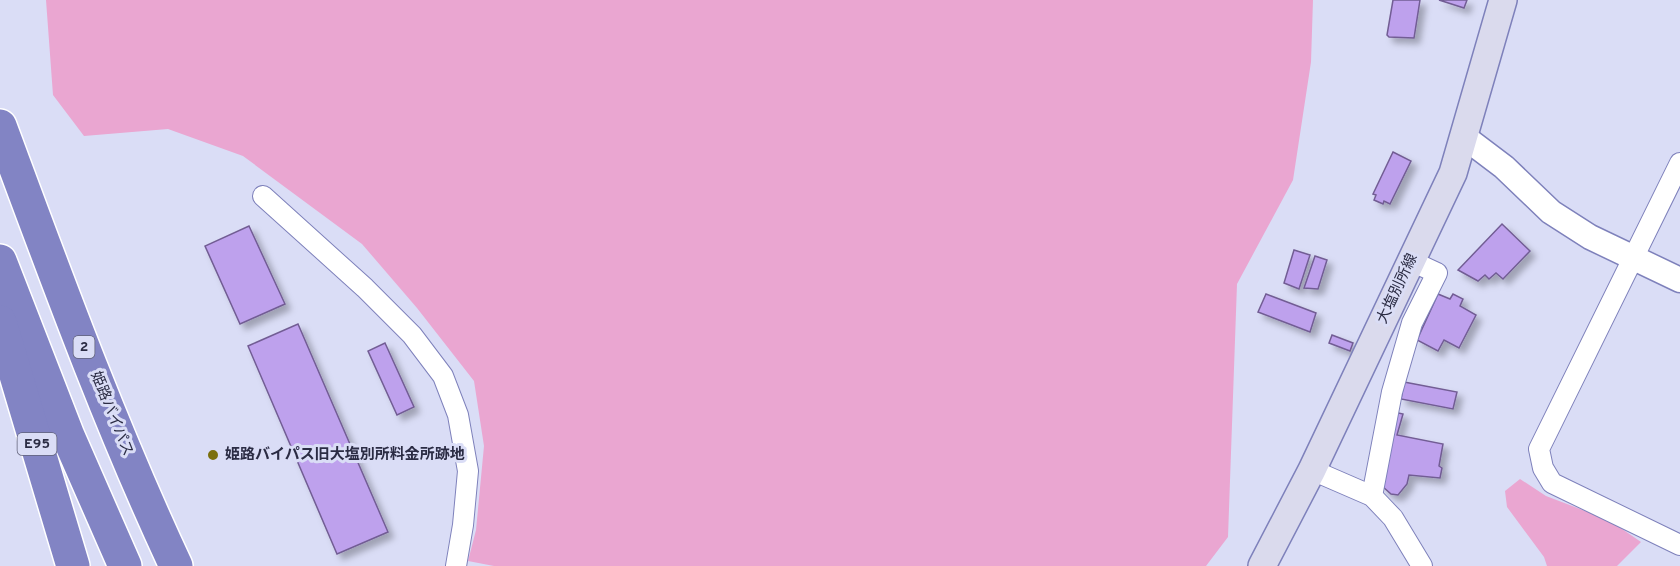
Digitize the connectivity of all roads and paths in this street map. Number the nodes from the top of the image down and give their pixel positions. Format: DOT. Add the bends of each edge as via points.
graph roads {
  1 [pos="1503,0"];
  2 [pos="0,126"];
  3 [pos="1463,136"];
  4 [pos="1680,163"];
  5 [pos="263,196"];
  6 [pos="1635,258"];
  7 [pos="0,261"];
  8 [pos="1411,261"];
  9 [pos="1680,280"];
  10 [pos="0,322"];
  11 [pos="1312,470"];
  12 [pos="1372,496"];
  13 [pos="1680,545"];
  14 [pos="175,562"];
  15 [pos="73,566"];
  16 [pos="125,566"];
  17 [pos="456,566"];
  18 [pos="1262,566"];
  19 [pos="1422,566"];
  1 -- 3 [label="main road, 大塩別所線"];
  2 -- 14 [label="highway, 姫路バイパス / 2" via="110,413"];
  3 -- 6 [label="street" via="1504,167 1551,212 1590,237"];
  3 -- 8 [label="main road, 大塩別所線" via="1453,173"];
  4 -- 6 [label="street"];
  5 -- 17 [label="street" via="365,288 412,335 443,376 458,415 468,471"];
  6 -- 9 [label="street"];
  6 -- 13 [label="street" via="1539,449 1543,468 1552,483"];
  7 -- 16 [label="highway" via="68,436"];
  8 -- 11 [label="main road, 大塩別所線"];
  8 -- 12 [label="street" via="1437,273 1412,323 1392,392"];
  10 -- 15 [label="highway, E95"];
  11 -- 12 [label="street"];
  11 -- 18 [label="main road, 大塩別所線"];
  12 -- 19 [label="street" via="1393,518"];
}
